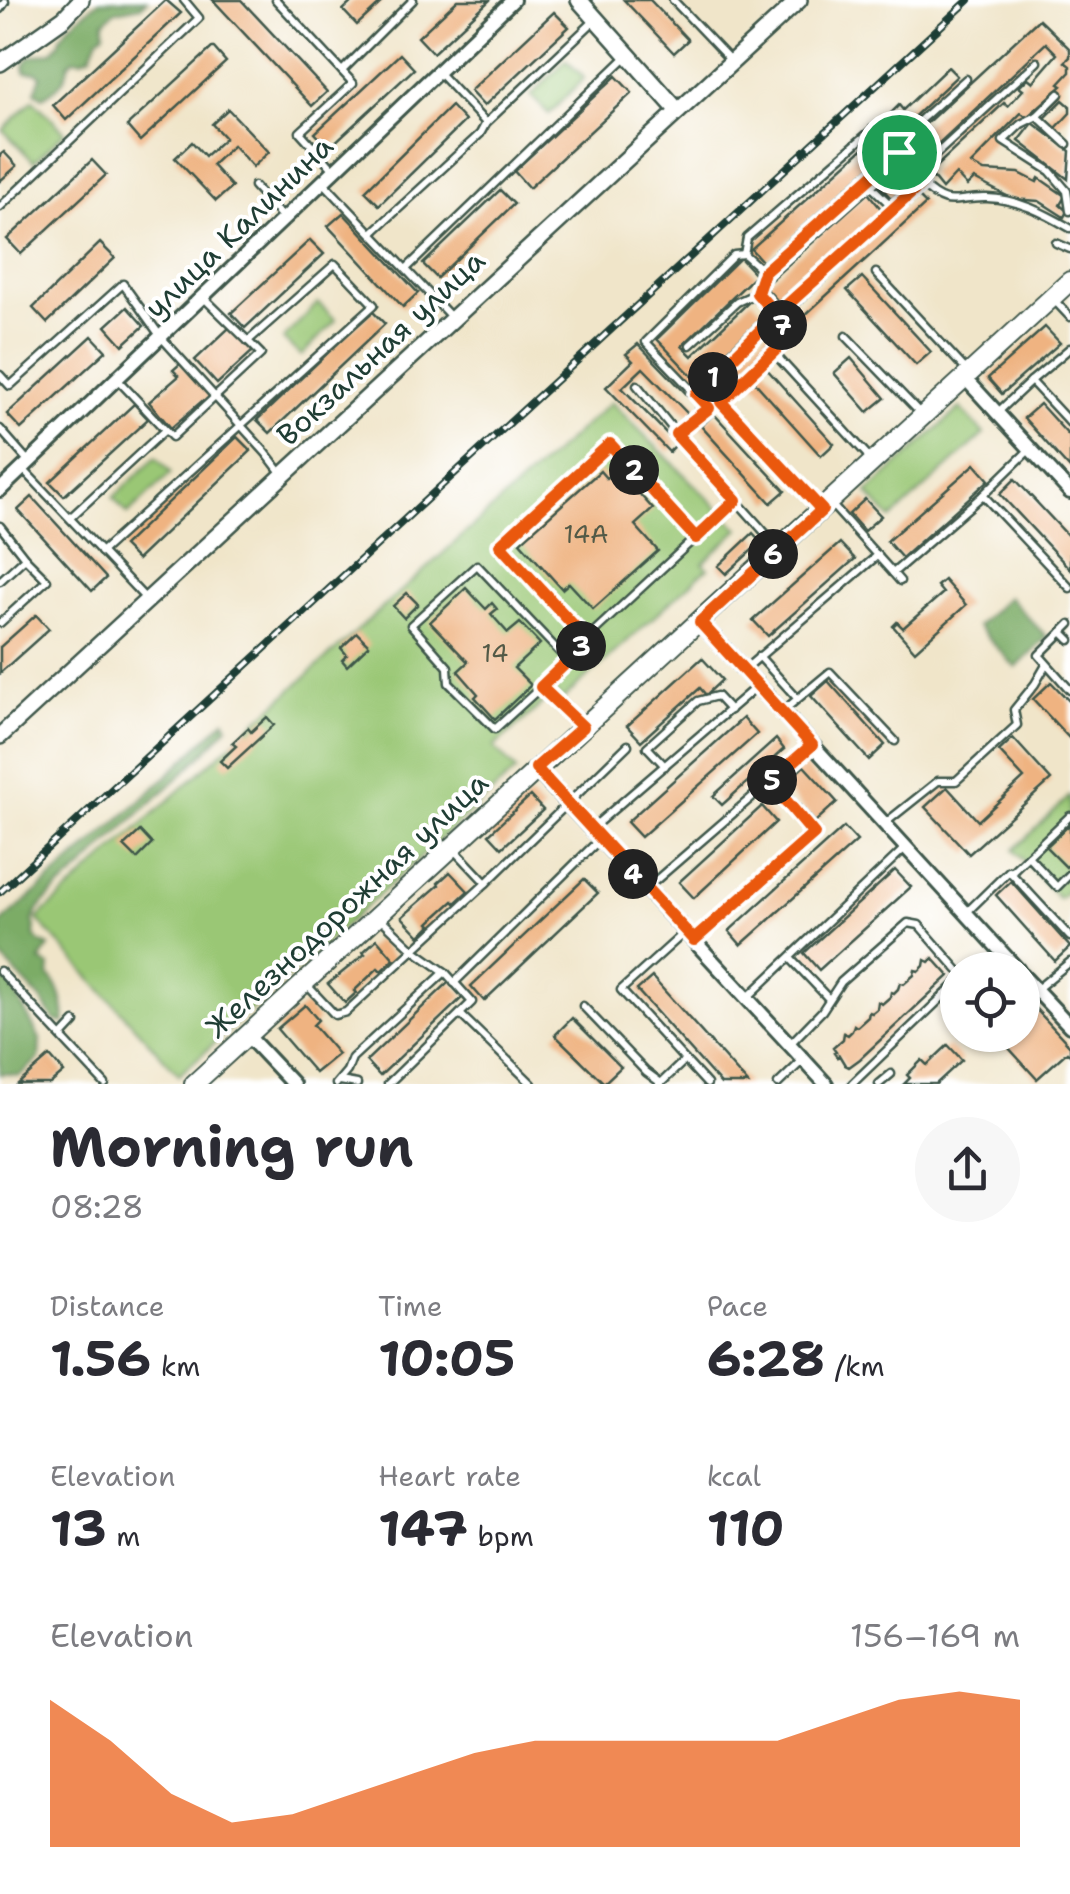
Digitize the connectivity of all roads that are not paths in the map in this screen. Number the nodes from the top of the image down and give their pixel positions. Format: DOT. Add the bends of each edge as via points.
graph roads {
  1 [pos="81,0"];
  2 [pos="184,0"];
  3 [pos="276,0"];
  4 [pos="413,0"];
  5 [pos="512,0"];
  6 [pos="579,0"];
  7 [pos="673,0"];
  8 [pos="799,0"];
  9 [pos="596,19"];
  10 [pos="628,55"];
  11 [pos="732,62"];
  12 [pos="1038,62"];
  13 [pos="0,63"];
  14 [pos="342,72"];
  15 [pos="438,72"];
  16 [pos="966,78"];
  17 [pos="1058,94"];
  18 [pos="678,111"];
  19 [pos="1037,116"];
  20 [pos="486,123"];
  21 [pos="898,141"];
  22 [pos="1068,144"];
  23 [pos="899,152"];
  24 [pos="922,168"];
  25 [pos="334,170"];
  26 [pos="323,182"];
  27 [pos="864,183"];
  28 [pos="921,184"];
  29 [pos="254,186"];
  30 [pos="0,206"];
  31 [pos="894,208"];
  32 [pos="1070,211"];
  33 [pos="284,219"];
  34 [pos="1070,228"];
  35 [pos="372,233"];
  36 [pos="1056,242"];
  37 [pos="1070,250"];
  38 [pos="744,254"];
  39 [pos="406,269"];
  40 [pos="764,272"];
  41 [pos="876,273"];
  42 [pos="1070,281"];
  43 [pos="757,293"];
  44 [pos="203,297"];
  45 [pos="1052,298"];
  46 [pos="776,315"];
  47 [pos="1070,318"];
  48 [pos="453,319"];
  49 [pos="846,336"];
  50 [pos="161,337"];
  51 [pos="248,340"];
  52 [pos="690,345"];
  53 [pos="1070,348"];
  54 [pos="773,352"];
  55 [pos="0,376"];
  56 [pos="967,377"];
  57 [pos="117,379"];
  58 [pos="1032,382"];
  59 [pos="637,385"];
  60 [pos="696,394"];
  61 [pos="216,398"];
  62 [pos="721,402"];
  63 [pos="709,408"];
  64 [pos="997,413"];
  65 [pos="924,416"];
  66 [pos="1070,423"];
  67 [pos="240,426"];
  68 [pos="0,429"];
  69 [pos="165,430"];
  70 [pos="676,434"];
  71 [pos="1030,449"];
  72 [pos="874,462"];
  73 [pos="26,466"];
  74 [pos="283,476"];
  75 [pos="0,490"];
  76 [pos="1070,492"];
  77 [pos="983,495"];
  78 [pos="736,500"];
  79 [pos="826,506"];
  80 [pos="70,518"];
  81 [pos="0,526"];
  82 [pos="696,538"];
  83 [pos="780,548"];
  84 [pos="102,552"];
  85 [pos="878,556"];
  86 [pos="25,558"];
  87 [pos="893,573"];
  88 [pos="0,580"];
  89 [pos="900,581"];
  90 [pos="1070,588"];
  91 [pos="147,600"];
  92 [pos="0,622"];
  93 [pos="700,622"];
  94 [pos="1070,624"];
  95 [pos="1062,632"];
  96 [pos="586,639"];
  97 [pos="1070,640"];
  98 [pos="759,656"];
  99 [pos="568,661"];
  100 [pos="1046,665"];
  101 [pos="744,670"];
  102 [pos="758,686"];
  103 [pos="541,687"];
  104 [pos="1070,690"];
  105 [pos="797,698"];
  106 [pos="730,710"];
  107 [pos="782,712"];
  108 [pos="583,727"];
  109 [pos="0,736"];
  110 [pos="894,742"];
  111 [pos="628,745"];
  112 [pos="812,745"];
  113 [pos="665,766"];
  114 [pos="536,768"];
  115 [pos="770,782"];
  116 [pos="568,803"];
  117 [pos="1070,816"];
  118 [pos="884,824"];
  119 [pos="596,834"];
  120 [pos="452,846"];
  121 [pos="906,848"];
  122 [pos="1028,856"];
  123 [pos="1010,873"];
  124 [pos="1070,874"];
  125 [pos="486,884"];
  126 [pos="646,888"];
  127 [pos="966,912"];
  128 [pos="378,915"];
  129 [pos="690,936"];
  130 [pos="1070,937"];
  131 [pos="414,950"];
  132 [pos="943,952"];
  133 [pos="1000,952"];
  134 [pos="790,958"];
  135 [pos="1070,962"];
  136 [pos="0,971"];
  137 [pos="444,972"];
  138 [pos="304,982"];
  139 [pos="454,982"];
  140 [pos="1040,987"];
  141 [pos="1040,994"];
  142 [pos="747,998"];
  143 [pos="940,999"];
  144 [pos="829,1000"];
  145 [pos="583,1006"];
  146 [pos="460,1014"];
  147 [pos="74,1022"];
  148 [pos="1070,1026"];
  149 [pos="247,1035"];
  150 [pos="62,1036"];
  151 [pos="790,1044"];
  152 [pos="804,1059"];
  153 [pos="686,1060"];
  154 [pos="891,1074"];
  155 [pos="338,1082"];
  156 [pos="660,1083"];
  157 [pos="105,1084"];
  158 [pos="194,1084"];
  159 [pos="293,1084"];
  160 [pos="356,1084"];
  161 [pos="388,1084"];
  162 [pos="532,1084"];
  163 [pos="707,1084"];
  164 [pos="778,1084"];
  165 [pos="826,1084"];
  166 [pos="852,1084"];
  167 [pos="879,1084"];
  1 -- 13 [label="street"];
  2 -- 30 [label="lane" via="199,18"];
  3 -- 14 [label="lane"];
  4 -- 14 [label="lane"];
  5 -- 15 [label="street, улица Калинина"];
  6 -- 9 [label="street"];
  7 -- 11 [label="lane"];
  8 -- 11 [label="street, Вокзальная улица"];
  9 -- 10 [label="street"];
  9 -- 20 [label="lane"];
  10 -- 18 [label="street"];
  10 -- 39 [label="lane"];
  11 -- 18 [label="street, Вокзальная улица"];
  12 -- 24 [label="lane"];
  14 -- 25 [label="lane" via="353,83 300,132"];
  15 -- 20 [label="lane"];
  15 -- 25 [label="street, улица Калинина"];
  16 -- 21 [label="lane"];
  17 -- 19 [label="lane"];
  18 -- 48 [label="street, Вокзальная улица"];
  19 -- 22 [label="lane"];
  19 -- 32 [label="lane" via="1003,141 1050,172 1067,191"];
  20 -- 35 [label="lane"];
  21 -- 23 [label="lane"];
  21 -- 38 [label="lane" via="874,129 747,238"];
  23 -- 24 [label="lane"];
  23 -- 27 [label="lane"];
  24 -- 28 [label="lane"];
  25 -- 26 [label="street, улица Калинина"];
  26 -- 33 [label="street, улица Калинина"];
  26 -- 35 [label="lane"];
  27 -- 31 [label="lane"];
  27 -- 40 [label="lane"];
  28 -- 31 [label="lane"];
  28 -- 34 [label="lane" via="953,202 988,198 1032,207"];
  29 -- 33 [label="lane"];
  31 -- 46 [label="lane"];
  33 -- 44 [label="street, улица Калинина"];
  35 -- 39 [label="lane"];
  36 -- 37 [label="lane"];
  38 -- 40 [label="lane"];
  38 -- 60 [label="lane" via="734,255 646,342"];
  39 -- 48 [label="lane"];
  40 -- 43 [label="lane"];
  41 -- 56 [label="lane"];
  42 -- 45 [label="main road, Железнодорожная улица"];
  43 -- 46 [label="lane"];
  43 -- 52 [label="lane" via="737,302"];
  44 -- 50 [label="street, улица Калинина"];
  44 -- 51 [label="lane"];
  45 -- 47 [label="lane"];
  45 -- 56 [label="main road, Железнодорожная улица"];
  46 -- 54 [label="lane" via="788,338"];
  46 -- 60 [label="lane"];
  48 -- 74 [label="street, Вокзальная улица"];
  49 -- 65 [label="lane"];
  50 -- 55 [label="lane" via="123,284 10,386"];
  50 -- 57 [label="street, улица Калинина"];
  50 -- 61 [label="lane"];
  51 -- 61 [label="lane" via="261,354"];
  51 -- 67 [label="lane" via="335,264 374,306"];
  53 -- 58 [label="lane"];
  54 -- 62 [label="lane"];
  54 -- 72 [label="lane"];
  56 -- 64 [label="street"];
  56 -- 65 [label="main road, Железнодорожная улица"];
  57 -- 69 [label="lane"];
  57 -- 73 [label="street, улица Калинина"];
  58 -- 64 [label="lane"];
  58 -- 66 [label="lane"];
  59 -- 70 [label="lane"];
  60 -- 63 [label="lane"];
  61 -- 67 [label="lane"];
  61 -- 69 [label="lane" via="172,437"];
  62 -- 63 [label="lane"];
  62 -- 79 [label="lane"];
  63 -- 70 [label="lane"];
  64 -- 71 [label="street"];
  65 -- 72 [label="main road, Железнодорожная улица"];
  67 -- 74 [label="lane"];
  67 -- 84 [label="lane"];
  68 -- 73 [label="lane"];
  69 -- 80 [label="lane"];
  70 -- 78 [label="lane"];
  71 -- 76 [label="street"];
  71 -- 77 [label="lane"];
  72 -- 79 [label="main road, Железнодорожная улица"];
  73 -- 75 [label="street, улица Калинина"];
  73 -- 80 [label="lane"];
  74 -- 91 [label="street, Вокзальная улица"];
  77 -- 87 [label="lane"];
  77 -- 90 [label="lane"];
  78 -- 82 [label="lane"];
  78 -- 83 [label="lane"];
  79 -- 83 [label="main road, Железнодорожная улица"];
  79 -- 85 [label="lane"];
  80 -- 84 [label="lane"];
  81 -- 86 [label="lane"];
  82 -- 96 [label="lane"];
  82 -- 96 [label="lane" via="610,444 500,545"];
  83 -- 93 [label="main road, Железнодорожная улица"];
  84 -- 91 [label="lane"];
  85 -- 87 [label="lane"];
  85 -- 98 [label="lane"];
  86 -- 88 [label="lane"];
  86 -- 92 [label="lane" via="47,580"];
  87 -- 89 [label="lane"];
  91 -- 109 [label="street, Вокзальная улица"];
  93 -- 101 [label="street"];
  93 -- 108 [label="main road, Железнодорожная улица"];
  94 -- 95 [label="lane"];
  95 -- 97 [label="lane"];
  95 -- 100 [label="lane" via="1039,655"];
  96 -- 99 [label="lane"];
  98 -- 101 [label="lane"];
  98 -- 105 [label="lane"];
  99 -- 103 [label="lane"];
  99 -- 103 [label="lane" via="477,565 411,625 448,667 448,684 495,729"];
  100 -- 104 [label="lane"];
  100 -- 118 [label="lane" via="1014,710 1017,725 956,781 938,782"];
  101 -- 102 [label="street"];
  102 -- 106 [label="lane"];
  102 -- 107 [label="street"];
  103 -- 108 [label="lane"];
  105 -- 107 [label="lane"];
  105 -- 110 [label="lane" via="830,672"];
  106 -- 113 [label="lane"];
  106 -- 113 [label="lane" via="717,696 698,701 648,748"];
  107 -- 112 [label="street"];
  108 -- 114 [label="main road, Железнодорожная улица"];
  111 -- 116 [label="lane"];
  112 -- 115 [label="lane"];
  112 -- 118 [label="street"];
  113 -- 119 [label="lane"];
  114 -- 116 [label="street"];
  114 -- 120 [label="main road, Железнодорожная улица"];
  115 -- 126 [label="lane"];
  115 -- 129 [label="lane" via="814,834"];
  116 -- 119 [label="street"];
  116 -- 125 [label="lane"];
  117 -- 122 [label="lane"];
  118 -- 121 [label="street"];
  119 -- 126 [label="street"];
  119 -- 139 [label="lane"];
  120 -- 125 [label="lane"];
  120 -- 128 [label="main road, Железнодорожная улица"];
  121 -- 127 [label="street"];
  121 -- 134 [label="lane"];
  122 -- 123 [label="lane"];
  122 -- 124 [label="lane" via="1057,886"];
  123 -- 127 [label="lane"];
  123 -- 130 [label="lane"];
  125 -- 131 [label="lane"];
  126 -- 129 [label="street"];
  127 -- 133 [label="street"];
  128 -- 131 [label="lane"];
  128 -- 138 [label="main road, Железнодорожная улица"];
  129 -- 142 [label="street"];
  129 -- 153 [label="lane" via="622,990"];
  131 -- 137 [label="lane"];
  131 -- 138 [label="lane" via="346,1012 335,1015"];
  132 -- 144 [label="lane" via="920,925 908,923 840,982"];
  134 -- 142 [label="lane"];
  134 -- 144 [label="lane"];
  135 -- 140 [label="lane"];
  136 -- 150 [label="lane"];
  137 -- 139 [label="lane"];
  137 -- 155 [label="lane" via="352,1058"];
  138 -- 149 [label="main road, Железнодорожная улица"];
  139 -- 146 [label="lane" via="472,1002"];
  141 -- 148 [label="street"];
  142 -- 151 [label="street"];
  143 -- 166 [label="lane"];
  144 -- 151 [label="lane"];
  145 -- 156 [label="lane"];
  146 -- 161 [label="lane"];
  146 -- 162 [label="lane"];
  147 -- 150 [label="lane"];
  149 -- 158 [label="main road, Железнодорожная улица"];
  149 -- 159 [label="street"];
  150 -- 157 [label="lane"];
  151 -- 152 [label="street"];
  152 -- 164 [label="lane"];
  152 -- 165 [label="street"];
  153 -- 156 [label="lane"];
  153 -- 163 [label="lane"];
  154 -- 167 [label="lane"];
  155 -- 160 [label="lane"];
}
